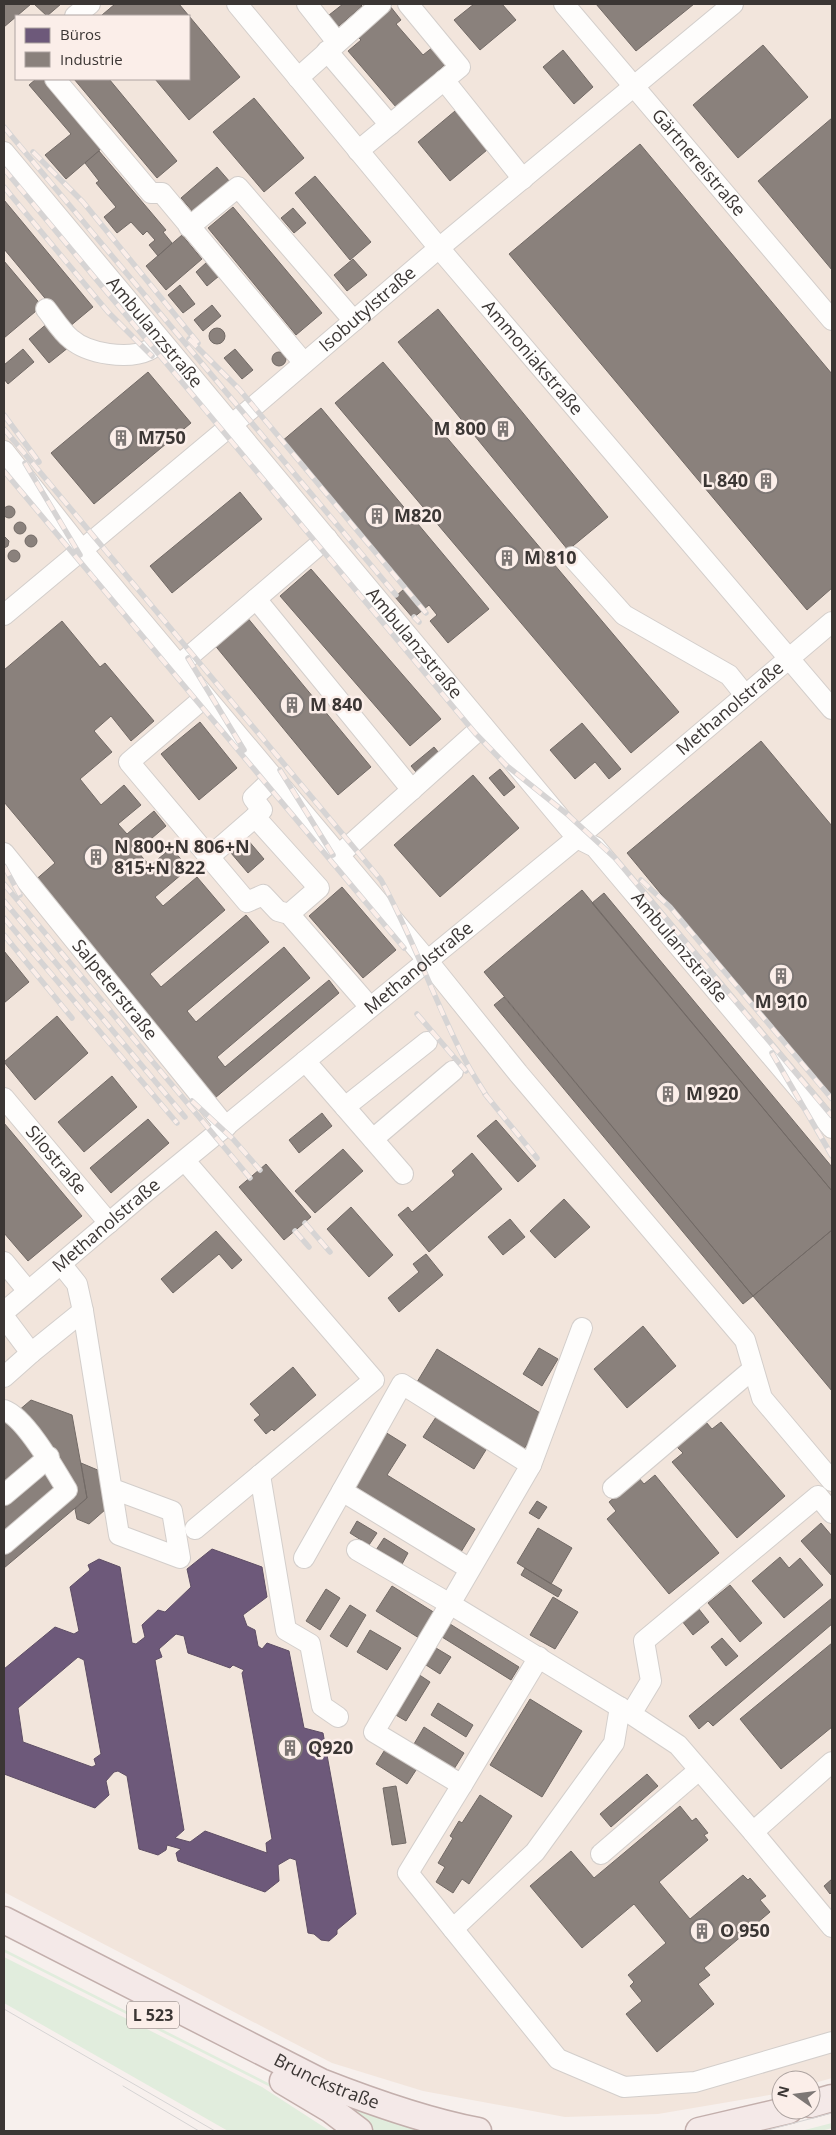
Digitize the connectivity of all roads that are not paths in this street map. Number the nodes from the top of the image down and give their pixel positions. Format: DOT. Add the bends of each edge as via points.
graph roads {
  1 [pos="90,4"];
  2 [pos="237,4"];
  3 [pos="307,4"];
  4 [pos="381,4"];
  5 [pos="408,4"];
  6 [pos="564,4"];
  7 [pos="733,4"];
  8 [pos="76,15"];
  9 [pos="332,47"];
  10 [pos="298,78"];
  11 [pos="56,80"];
  12 [pos="444,80"];
  13 [pos="634,87"];
  14 [pos="390,125"];
  15 [pos="358,150"];
  16 [pos="4,152"];
  17 [pos="523,179"];
  18 [pos="190,227"];
  19 [pos="439,248"];
  20 [pos="46,309"];
  21 [pos="832,320"];
  22 [pos="354,321"];
  23 [pos="161,341"];
  24 [pos="304,363"];
  25 [pos="232,424"];
  26 [pos="4,451"];
  27 [pos="327,538"];
  28 [pos="82,550"];
  29 [pos="572,557"];
  30 [pos="256,599"];
  31 [pos="4,615"];
  32 [pos="832,622"];
  33 [pos="789,658"];
  34 [pos="179,665"];
  35 [pos="745,695"];
  36 [pos="205,697"];
  37 [pos="832,709"];
  38 [pos="483,726"];
  39 [pos="274,778"];
  40 [pos="412,790"];
  41 [pos="255,817"];
  42 [pos="577,838"];
  43 [pos="4,853"];
  44 [pos="339,855"];
  45 [pos="209,857"];
  46 [pos="289,914"];
  47 [pos="427,960"];
  48 [pos="370,1007"];
  49 [pos="427,1042"];
  50 [pos="305,1061"];
  51 [pos="453,1071"];
  52 [pos="4,1098"];
  53 [pos="345,1107"];
  54 [pos="226,1127"];
  55 [pos="832,1128"];
  56 [pos="373,1139"];
  57 [pos="185,1161"];
  58 [pos="403,1174"];
  59 [pos="109,1223"];
  60 [pos="4,1263"];
  61 [pos="61,1264"];
  62 [pos="28,1291"];
  63 [pos="83,1311"];
  64 [pos="4,1312"];
  65 [pos="4,1317"];
  66 [pos="582,1328"];
  67 [pos="31,1353"];
  68 [pos="753,1369"];
  69 [pos="4,1377"];
  70 [pos="4,1410"];
  71 [pos="49,1456"];
  72 [pos="530,1465"];
  73 [pos="260,1476"];
  74 [pos="832,1481"];
  75 [pos="613,1488"];
  76 [pos="113,1489"];
  77 [pos="342,1491"];
  78 [pos="4,1496"];
  79 [pos="832,1513"];
  80 [pos="195,1529"];
  81 [pos="4,1544"];
  82 [pos="358,1550"];
  83 [pos="304,1558"];
  84 [pos="470,1569"];
  85 [pos="450,1604"];
  86 [pos="539,1657"];
  87 [pos="626,1710"];
  88 [pos="338,1717"];
  89 [pos="832,1762"];
  90 [pos="699,1770"];
  91 [pos="462,1785"];
  92 [pos="753,1832"];
  93 [pos="601,1854"];
  94 [pos="4,1920"];
  95 [pos="832,1927"];
  96 [pos="453,1929"];
  97 [pos="4,1940"];
  98 [pos="832,2042"];
  99 [pos="771,2114"];
  100 [pos="360,2131"];
  101 [pos="478,2131"];
  102 [pos="699,2131"];
  1 -- 8 [label="street"];
  2 -- 10 [label="street, Ammoniakstraße"];
  3 -- 9 [label="street"];
  4 -- 9 [label="street"];
  5 -- 12 [label="street" via="460,67"];
  6 -- 13 [label="street, Gärtnereistraße"];
  7 -- 13 [label="street, Isobutylstraße"];
  9 -- 10 [label="street"];
  9 -- 14 [label="street"];
  10 -- 15 [label="street, Ammoniakstraße"];
  11 -- 18 [label="street" via="151,193 162,193"];
  12 -- 14 [label="street"];
  12 -- 17 [label="street"];
  13 -- 17 [label="street, Isobutylstraße"];
  13 -- 21 [label="street, Gärtnereistraße"];
  14 -- 15 [label="street"];
  15 -- 19 [label="street, Ammoniakstraße"];
  16 -- 23 [label="street, Ambulanzstraße"];
  17 -- 19 [label="street, Isobutylstraße"];
  18 -- 22 [label="street" via="238,186"];
  18 -- 24 [label="street"];
  19 -- 22 [label="street, Isobutylstraße"];
  19 -- 33 [label="street, Ammoniakstraße"];
  20 -- 23 [label="street" via="70,339 98,353 147,351"];
  22 -- 24 [label="street, Isobutylstraße"];
  23 -- 25 [label="street, Ambulanzstraße"];
  24 -- 25 [label="street, Isobutylstraße"];
  25 -- 27 [label="street, Ambulanzstraße"];
  25 -- 28 [label="street, Isobutylstraße"];
  26 -- 28 [label="street"];
  27 -- 30 [label="street"];
  27 -- 38 [label="street, Ambulanzstraße"];
  28 -- 31 [label="street, Isobutylstraße"];
  28 -- 34 [label="street"];
  29 -- 35 [label="street" via="624,615 729,675"];
  30 -- 34 [label="street"];
  30 -- 40 [label="street"];
  32 -- 33 [label="street, Methanolstraße"];
  33 -- 35 [label="street, Methanolstraße"];
  33 -- 37 [label="street, Ammoniakstraße"];
  34 -- 36 [label="street"];
  35 -- 42 [label="street, Methanolstraße"];
  36 -- 39 [label="street"];
  36 -- 45 [label="street" via="129,762"];
  38 -- 40 [label="street"];
  38 -- 42 [label="street, Ambulanzstraße"];
  39 -- 41 [label="street" via="253,798 262,810"];
  39 -- 44 [label="street"];
  40 -- 44 [label="street"];
  41 -- 45 [label="street"];
  41 -- 46 [label="street" via="319,888"];
  42 -- 47 [label="street, Methanolstraße"];
  42 -- 55 [label="street, Ambulanzstraße" via="595,847"];
  43 -- 54 [label="street, Salpeterstraße"];
  44 -- 47 [label="street"];
  45 -- 46 [label="street" via="247,902 263,896 278,911"];
  46 -- 48 [label="street"];
  47 -- 48 [label="street, Methanolstraße"];
  47 -- 68 [label="street" via="524,1080 745,1340"];
  48 -- 50 [label="street, Methanolstraße"];
  49 -- 53 [label="street"];
  50 -- 53 [label="street"];
  50 -- 54 [label="street, Methanolstraße"];
  51 -- 56 [label="street"];
  52 -- 59 [label="street, Silostraße"];
  53 -- 56 [label="street"];
  54 -- 57 [label="street, Methanolstraße"];
  56 -- 58 [label="street"];
  57 -- 59 [label="street, Methanolstraße"];
  57 -- 73 [label="street" via="374,1380"];
  59 -- 61 [label="street, Methanolstraße"];
  60 -- 62 [label="street"];
  61 -- 62 [label="street, Methanolstraße"];
  61 -- 63 [label="street" via="77,1284"];
  62 -- 64 [label="street, Methanolstraße"];
  63 -- 67 [label="street"];
  63 -- 76 [label="street"];
  65 -- 67 [label="street"];
  66 -- 72 [label="street"];
  67 -- 69 [label="street"];
  68 -- 74 [label="street" via="762,1398"];
  68 -- 75 [label="street"];
  70 -- 71 [label="street" via="13,1415"];
  71 -- 78 [label="street"];
  71 -- 81 [label="street" via="67,1490"];
  72 -- 77 [label="street" via="402,1384"];
  72 -- 84 [label="street"];
  73 -- 80 [label="street"];
  73 -- 88 [label="street" via="286,1630 310,1644 322,1706"];
  77 -- 83 [label="street"];
  77 -- 84 [label="street"];
  79 -- 87 [label="street" via="818,1496 644,1641 651,1681"];
  82 -- 85 [label="street"];
  84 -- 85 [label="street"];
  85 -- 86 [label="street"];
  85 -- 91 [label="street" via="374,1732"];
  86 -- 87 [label="street"];
  86 -- 91 [label="street"];
  87 -- 90 [label="street" via="678,1745"];
  87 -- 96 [label="street" via="614,1743 535,1852"];
  89 -- 92 [label="street"];
  90 -- 92 [label="street"];
  90 -- 93 [label="street"];
  91 -- 96 [label="street" via="408,1873"];
  92 -- 95 [label="street"];
  94 -- 101 [label="main road, Brunckstraße / L 523" via="321,2082 399,2110"];
  96 -- 98 [label="street" via="558,2058 624,2087 695,2082"];
  97 -- 100 [label="main road, L 523" via="302,2091"];
  99 -- 102 [label="main road"];
}
